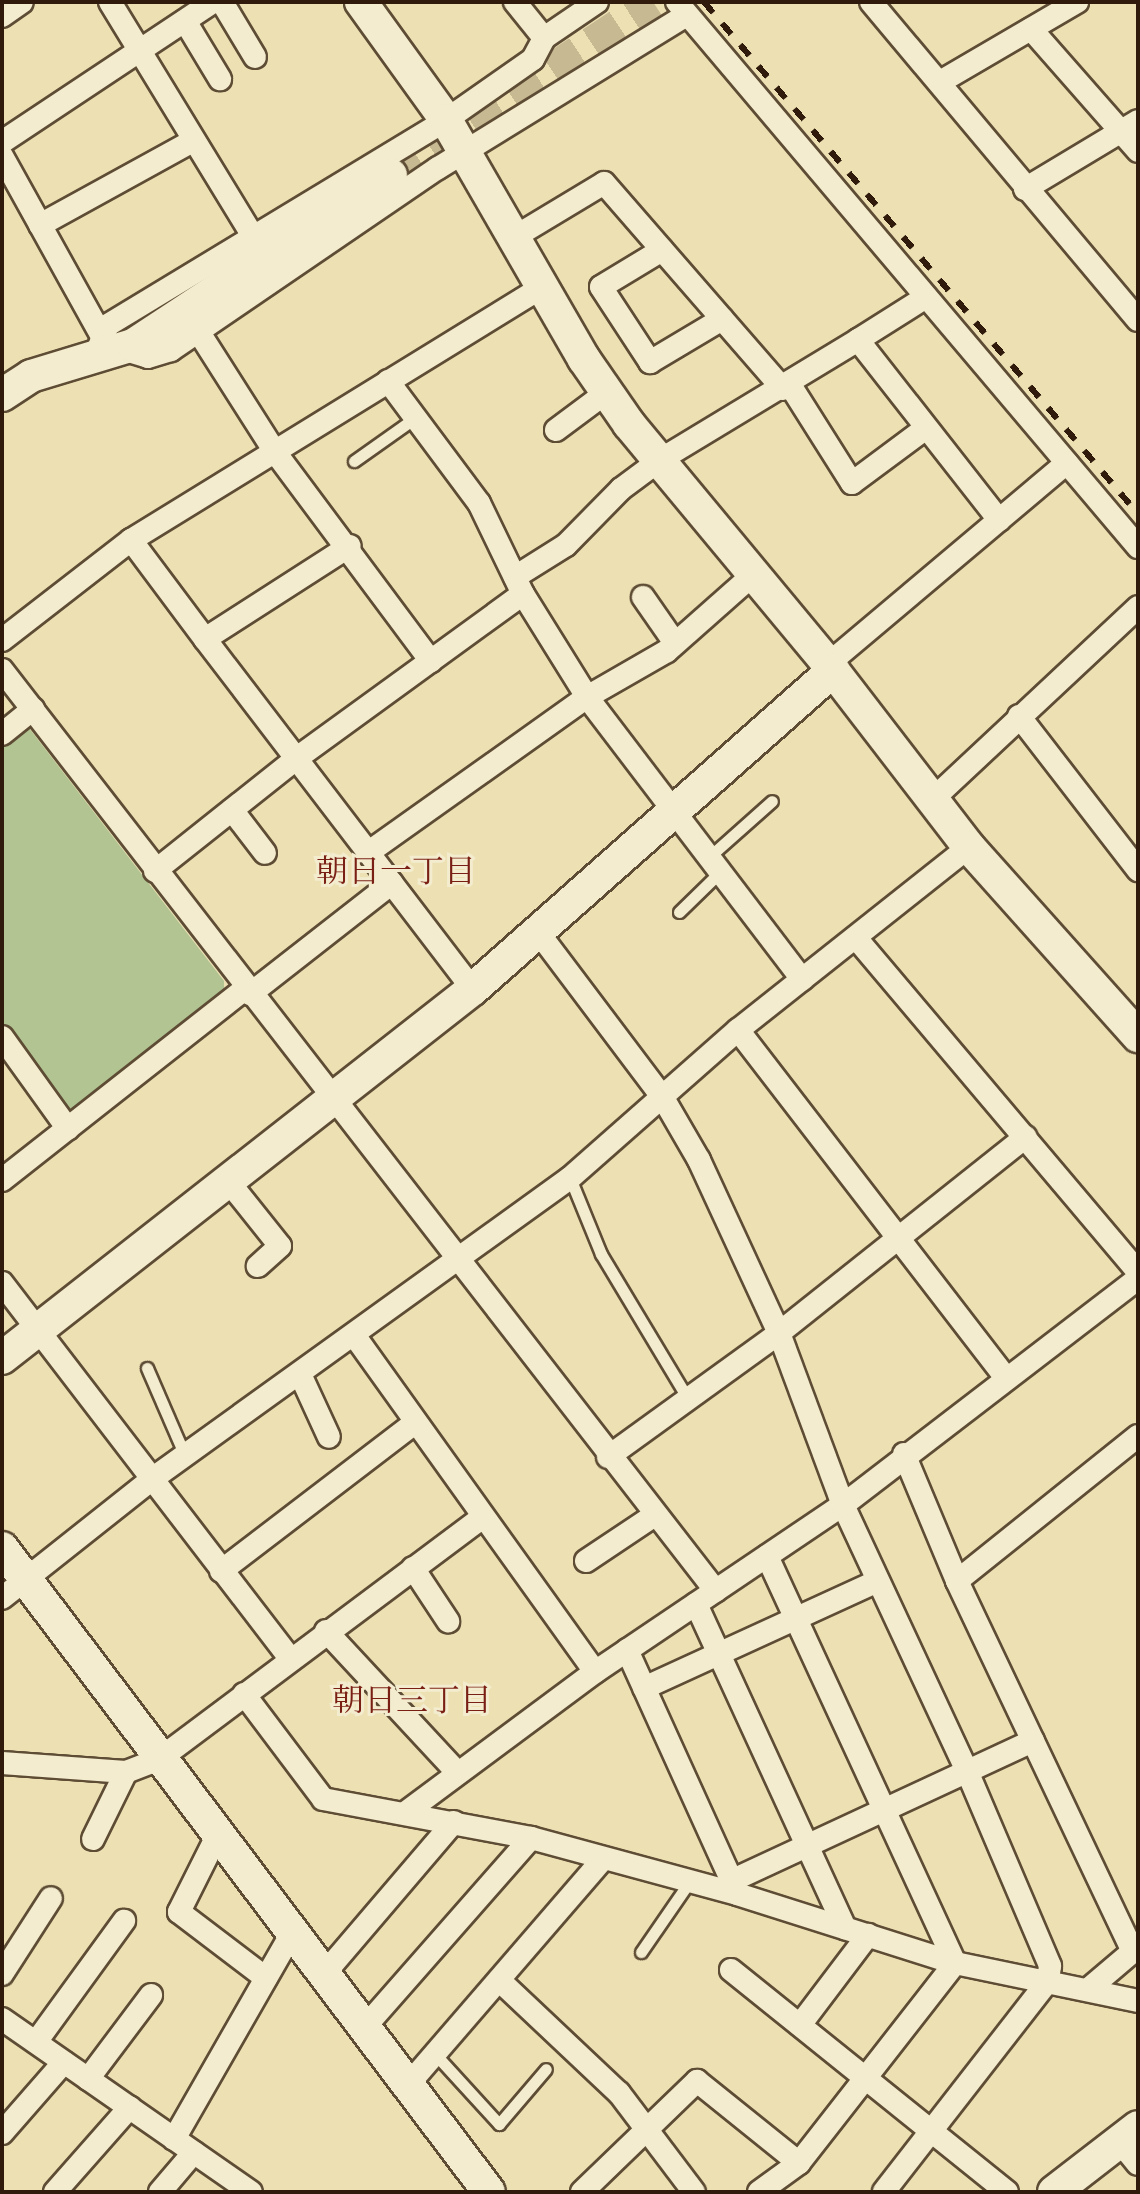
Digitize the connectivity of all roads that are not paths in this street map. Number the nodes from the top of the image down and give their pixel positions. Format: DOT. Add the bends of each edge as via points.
graph roads {
  1 [pos="22,2"];
  2 [pos="110,2"];
  3 [pos="213,2"];
  4 [pos="222,2"];
  5 [pos="361,2"];
  6 [pos="515,2"];
  7 [pos="597,2"];
  8 [pos="871,2"];
  9 [pos="1077,2"];
  10 [pos="682,8"];
  11 [pos="2,16"];
  12 [pos="185,21"];
  13 [pos="1031,29"];
  14 [pos="544,38"];
  15 [pos="144,50"];
  16 [pos="255,57"];
  17 [pos="220,79"];
  18 [pos="940,82"];
  19 [pos="446,120"];
  20 [pos="1129,126"];
  21 [pos="193,141"];
  22 [pos="2,142"];
  23 [pos="1138,151"];
  24 [pos="464,155"];
  25 [pos="2,156"];
  26 [pos="391,175"];
  27 [pos="1025,189"];
  28 [pos="10,190"];
  29 [pos="40,225"];
  30 [pos="513,238"];
  31 [pos="255,240"];
  32 [pos="662,250"];
  33 [pos="542,287"];
  34 [pos="926,297"];
  35 [pos="722,319"];
  36 [pos="1138,320"];
  37 [pos="198,331"];
  38 [pos="858,340"];
  39 [pos="106,347"];
  40 [pos="388,381"];
  41 [pos="786,387"];
  42 [pos="607,392"];
  43 [pos="2,395"];
  44 [pos="415,418"];
  45 [pos="926,428"];
  46 [pos="556,430"];
  47 [pos="275,452"];
  48 [pos="660,460"];
  49 [pos="354,461"];
  50 [pos="1067,463"];
  51 [pos="999,520"];
  52 [pos="131,540"];
  53 [pos="350,546"];
  54 [pos="1138,547"];
  55 [pos="754,574"];
  56 [pos="519,586"];
  57 [pos="643,597"];
  58 [pos="1138,607"];
  59 [pos="205,639"];
  60 [pos="2,640"];
  61 [pos="675,643"];
  62 [pos="431,661"];
  63 [pos="830,667"];
  64 [pos="2,670"];
  65 [pos="587,697"];
  66 [pos="33,709"];
  67 [pos="1019,716"];
  68 [pos="2,734"];
  69 [pos="297,758"];
  70 [pos="933,799"];
  71 [pos="772,801"];
  72 [pos="232,810"];
  73 [pos="674,812"];
  74 [pos="969,847"];
  75 [pos="369,852"];
  76 [pos="265,853"];
  77 [pos="714,864"];
  78 [pos="1138,870"];
  79 [pos="155,871"];
  80 [pos="392,883"];
  81 [pos="679,912"];
  82 [pos="538,932"];
  83 [pos="856,938"];
  84 [pos="802,979"];
  85 [pos="473,989"];
  86 [pos="248,991"];
  87 [pos="738,1030"];
  88 [pos="1138,1036"];
  89 [pos="2,1037"];
  90 [pos="663,1098"];
  91 [pos="332,1100"];
  92 [pos="68,1129"];
  93 [pos="1025,1137"];
  94 [pos="570,1178"];
  95 [pos="2,1180"];
  96 [pos="228,1181"];
  97 [pos="899,1233"];
  98 [pos="459,1259"];
  99 [pos="258,1266"];
  100 [pos="1138,1272"];
  101 [pos="1138,1279"];
  102 [pos="2,1283"];
  103 [pos="38,1331"];
  104 [pos="779,1333"];
  105 [pos="354,1335"];
  106 [pos="2,1358"];
  107 [pos="147,1368"];
  108 [pos="300,1374"];
  109 [pos="1006,1378"];
  110 [pos="688,1399"];
  111 [pos="416,1422"];
  112 [pos="1138,1436"];
  113 [pos="329,1437"];
  114 [pos="904,1454"];
  115 [pos="185,1456"];
  116 [pos="608,1457"];
  117 [pos="152,1479"];
  118 [pos="843,1505"];
  119 [pos="655,1515"];
  120 [pos="482,1518"];
  121 [pos="2,1548"];
  122 [pos="767,1556"];
  123 [pos="586,1561"];
  124 [pos="413,1568"];
  125 [pos="221,1571"];
  126 [pos="878,1581"];
  127 [pos="957,1581"];
  128 [pos="13,1587"];
  129 [pos="716,1591"];
  130 [pos="696,1604"];
  131 [pos="796,1619"];
  132 [pos="448,1621"];
  133 [pos="326,1631"];
  134 [pos="627,1650"];
  135 [pos="719,1654"];
  136 [pos="290,1659"];
  137 [pos="595,1672"];
  138 [pos="644,1688"];
  139 [pos="244,1694"];
  140 [pos="1033,1741"];
  141 [pos="158,1760"];
  142 [pos="2,1763"];
  143 [pos="967,1771"];
  144 [pos="126,1772"];
  145 [pos="457,1772"];
  146 [pos="884,1810"];
  147 [pos="405,1813"];
  148 [pos="454,1822"];
  149 [pos="217,1836"];
  150 [pos="531,1838"];
  151 [pos="93,1839"];
  152 [pos="807,1846"];
  153 [pos="603,1859"];
  154 [pos="690,1881"];
  155 [pos="734,1887"];
  156 [pos="51,1898"];
  157 [pos="124,1921"];
  158 [pos="845,1928"];
  159 [pos="292,1933"];
  160 [pos="868,1935"];
  161 [pos="1135,1950"];
  162 [pos="641,1952"];
  163 [pos="955,1963"];
  164 [pos="731,1970"];
  165 [pos="2,1974"];
  166 [pos="324,1974"];
  167 [pos="266,1978"];
  168 [pos="499,1980"];
  169 [pos="1048,1981"];
  170 [pos="1091,1987"];
  171 [pos="151,1995"];
  172 [pos="1138,2001"];
  173 [pos="2,2019"];
  174 [pos="800,2025"];
  175 [pos="364,2028"];
  176 [pos="36,2042"];
  177 [pos="435,2054"];
  178 [pos="64,2062"];
  179 [pos="546,2069"];
  180 [pos="863,2075"];
  181 [pos="88,2079"];
  182 [pos="407,2086"];
  183 [pos="130,2107"];
  184 [pos="929,2128"];
  185 [pos="647,2131"];
  186 [pos="2,2133"];
  187 [pos="174,2139"];
  188 [pos="1132,2144"];
  189 [pos="194,2152"];
  190 [pos="799,2163"];
  191 [pos="55,2192"];
  192 [pos="160,2192"];
  193 [pos="251,2192"];
  194 [pos="489,2192"];
  195 [pos="582,2192"];
  196 [pos="694,2192"];
  197 [pos="759,2192"];
  198 [pos="884,2192"];
  199 [pos="1007,2192"];
  200 [pos="1054,2192"];
  1 -- 11 [label="street"];
  2 -- 15 [label="street"];
  3 -- 12 [label="street"];
  4 -- 16 [label="street"];
  5 -- 19 [label="street"];
  6 -- 14 [label="street"];
  7 -- 14 [label="street"];
  8 -- 18 [label="street"];
  9 -- 13 [label="street"];
  10 -- 24 [label="street"];
  10 -- 34 [label="street"];
  12 -- 15 [label="street"];
  12 -- 17 [label="street"];
  13 -- 18 [label="street"];
  13 -- 20 [label="street"];
  14 -- 19 [label="street" via="533,59"];
  15 -- 21 [label="street"];
  15 -- 22 [label="street"];
  18 -- 27 [label="street"];
  19 -- 24 [label="street"];
  19 -- 31 [label="street"];
  20 -- 23 [label="street"];
  20 -- 27 [label="street"];
  21 -- 29 [label="street"];
  21 -- 31 [label="street"];
  24 -- 30 [label="street"];
  24 -- 37 [label="street"];
  25 -- 28 [label="street"];
  26 -- 39 [label="street" via="133,345"];
  27 -- 36 [label="street"];
  28 -- 29 [label="street"];
  29 -- 39 [label="street"];
  30 -- 32 [label="street" via="604,183"];
  30 -- 33 [label="street"];
  31 -- 39 [label="street" via="108,325"];
  32 -- 35 [label="street"];
  32 -- 35 [label="street" via="601,287 650,362"];
  33 -- 40 [label="street"];
  33 -- 42 [label="street"];
  34 -- 38 [label="street"];
  34 -- 50 [label="street"];
  35 -- 41 [label="street"];
  37 -- 39 [label="street" via="171,350 148,357"];
  37 -- 47 [label="street"];
  38 -- 41 [label="street"];
  38 -- 45 [label="street"];
  39 -- 43 [label="street" via="31,376"];
  40 -- 44 [label="street"];
  40 -- 47 [label="street"];
  41 -- 45 [label="street" via="852,483"];
  41 -- 48 [label="street"];
  42 -- 46 [label="street"];
  42 -- 48 [label="street"];
  44 -- 49 [label="lane"];
  44 -- 56 [label="street" via="479,503"];
  45 -- 51 [label="street"];
  47 -- 52 [label="street"];
  47 -- 53 [label="street"];
  48 -- 55 [label="street"];
  48 -- 56 [label="street" via="621,489"];
  50 -- 51 [label="street"];
  50 -- 54 [label="street"];
  51 -- 63 [label="street"];
  52 -- 59 [label="street"];
  52 -- 60 [label="street"];
  53 -- 59 [label="street"];
  53 -- 62 [label="street"];
  55 -- 61 [label="street"];
  55 -- 63 [label="street"];
  56 -- 62 [label="street"];
  56 -- 65 [label="street"];
  57 -- 61 [label="street"];
  58 -- 67 [label="street"];
  59 -- 69 [label="street"];
  61 -- 65 [label="street"];
  62 -- 69 [label="street"];
  63 -- 70 [label="street"];
  63 -- 73 [label="street"];
  64 -- 66 [label="street"];
  65 -- 73 [label="street"];
  65 -- 75 [label="street"];
  66 -- 68 [label="street"];
  66 -- 79 [label="street"];
  67 -- 70 [label="street"];
  67 -- 78 [label="street"];
  69 -- 72 [label="street"];
  69 -- 75 [label="street"];
  70 -- 74 [label="street"];
  71 -- 77 [label="lane"];
  72 -- 76 [label="street"];
  72 -- 79 [label="street"];
  73 -- 77 [label="street"];
  73 -- 82 [label="street"];
  74 -- 83 [label="street"];
  74 -- 88 [label="street"];
  75 -- 80 [label="street"];
  77 -- 81 [label="lane"];
  77 -- 84 [label="street"];
  79 -- 86 [label="street"];
  80 -- 85 [label="street"];
  80 -- 86 [label="street"];
  82 -- 85 [label="street"];
  82 -- 90 [label="street"];
  83 -- 84 [label="street"];
  83 -- 93 [label="street"];
  84 -- 87 [label="street"];
  85 -- 91 [label="street"];
  86 -- 91 [label="street"];
  86 -- 92 [label="street"];
  87 -- 90 [label="street"];
  87 -- 97 [label="street"];
  89 -- 92 [label="street"];
  90 -- 94 [label="street"];
  90 -- 104 [label="street" via="699,1160"];
  91 -- 96 [label="street"];
  91 -- 98 [label="street"];
  92 -- 95 [label="street"];
  93 -- 97 [label="street"];
  93 -- 100 [label="street"];
  94 -- 98 [label="street"];
  94 -- 110 [label="lane" via="601,1254"];
  96 -- 99 [label="street" via="280,1246"];
  96 -- 103 [label="street"];
  97 -- 104 [label="street"];
  97 -- 109 [label="street"];
  98 -- 105 [label="street"];
  98 -- 116 [label="street"];
  101 -- 109 [label="street"];
  102 -- 103 [label="street"];
  103 -- 106 [label="street"];
  103 -- 117 [label="street"];
  104 -- 110 [label="street"];
  104 -- 118 [label="street"];
  105 -- 108 [label="street"];
  105 -- 111 [label="street"];
  107 -- 115 [label="lane"];
  108 -- 113 [label="street"];
  108 -- 115 [label="street"];
  109 -- 114 [label="street"];
  110 -- 116 [label="street"];
  111 -- 120 [label="street"];
  111 -- 125 [label="street"];
  112 -- 127 [label="street"];
  114 -- 118 [label="street"];
  114 -- 127 [label="street"];
  115 -- 117 [label="street"];
  116 -- 119 [label="street"];
  117 -- 125 [label="street"];
  117 -- 128 [label="street"];
  118 -- 122 [label="street"];
  118 -- 126 [label="street"];
  119 -- 123 [label="street"];
  119 -- 129 [label="street"];
  120 -- 124 [label="street"];
  120 -- 137 [label="street"];
  121 -- 128 [label="street"];
  122 -- 129 [label="street"];
  122 -- 131 [label="street"];
  124 -- 132 [label="street"];
  124 -- 133 [label="street"];
  125 -- 136 [label="street"];
  126 -- 131 [label="street"];
  126 -- 143 [label="street"];
  127 -- 140 [label="street"];
  128 -- 141 [label="street"];
  129 -- 130 [label="street"];
  130 -- 134 [label="street"];
  130 -- 135 [label="street"];
  131 -- 135 [label="street"];
  131 -- 146 [label="street"];
  133 -- 136 [label="street"];
  133 -- 145 [label="street"];
  134 -- 137 [label="street"];
  134 -- 138 [label="street"];
  135 -- 138 [label="street"];
  135 -- 152 [label="street"];
  136 -- 139 [label="street"];
  137 -- 145 [label="street"];
  138 -- 155 [label="street"];
  139 -- 141 [label="street"];
  139 -- 147 [label="street" via="323,1799"];
  140 -- 143 [label="street"];
  140 -- 161 [label="street"];
  141 -- 144 [label="street"];
  141 -- 149 [label="street"];
  142 -- 144 [label="street"];
  143 -- 146 [label="street"];
  143 -- 169 [label="street" via="1050,1966"];
  144 -- 151 [label="street"];
  145 -- 147 [label="street"];
  146 -- 152 [label="street"];
  146 -- 163 [label="street"];
  147 -- 148 [label="street"];
  148 -- 150 [label="street"];
  148 -- 166 [label="street"];
  149 -- 159 [label="street"];
  149 -- 167 [label="street" via="179,1912"];
  150 -- 153 [label="street"];
  150 -- 175 [label="street"];
  152 -- 155 [label="street"];
  152 -- 158 [label="street"];
  153 -- 154 [label="street"];
  153 -- 168 [label="street"];
  154 -- 155 [label="street"];
  154 -- 162 [label="lane"];
  155 -- 158 [label="street"];
  156 -- 165 [label="street"];
  157 -- 176 [label="street"];
  158 -- 160 [label="street"];
  159 -- 166 [label="street"];
  159 -- 167 [label="street"];
  160 -- 163 [label="street"];
  160 -- 174 [label="street"];
  161 -- 170 [label="street"];
  163 -- 169 [label="street"];
  163 -- 180 [label="street"];
  164 -- 174 [label="street"];
  166 -- 175 [label="street"];
  167 -- 187 [label="street"];
  168 -- 177 [label="street"];
  168 -- 185 [label="street" via="619,2093"];
  169 -- 170 [label="street"];
  169 -- 184 [label="street"];
  170 -- 172 [label="street"];
  171 -- 181 [label="street"];
  173 -- 176 [label="street"];
  174 -- 180 [label="street"];
  175 -- 182 [label="street"];
  176 -- 178 [label="street"];
  177 -- 179 [label="lane" via="499,2124"];
  177 -- 182 [label="street"];
  178 -- 181 [label="street"];
  178 -- 186 [label="street"];
  180 -- 184 [label="street"];
  180 -- 190 [label="street"];
  181 -- 183 [label="street"];
  182 -- 194 [label="street"];
  183 -- 187 [label="street"];
  183 -- 191 [label="street"];
  184 -- 198 [label="street"];
  184 -- 199 [label="street"];
  185 -- 190 [label="street" via="697,2081"];
  185 -- 195 [label="street"];
  185 -- 196 [label="street"];
  187 -- 189 [label="street"];
  188 -- 200 [label="street"];
  189 -- 192 [label="street"];
  189 -- 193 [label="street"];
  190 -- 197 [label="street"];
}
